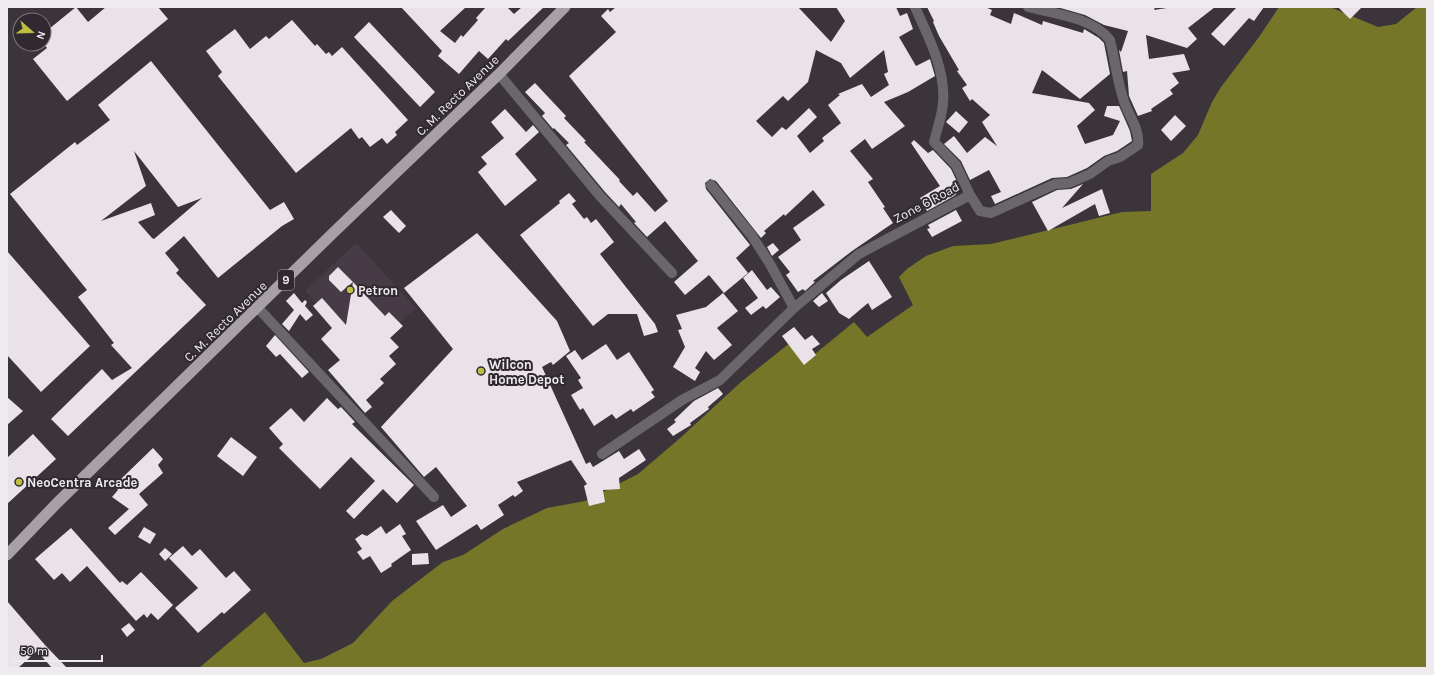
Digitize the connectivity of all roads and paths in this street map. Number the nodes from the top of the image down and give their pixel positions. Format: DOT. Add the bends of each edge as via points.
graph roads {
  1 [pos="565,7"];
  2 [pos="915,7"];
  3 [pos="1028,7"];
  4 [pos="499,74"];
  5 [pos="711,185"];
  6 [pos="970,195"];
  7 [pos="672,273"];
  8 [pos="258,308"];
  9 [pos="794,308"];
  10 [pos="602,454"];
  11 [pos="434,497"];
  12 [pos="7,554"];
  1 -- 4 [label="highway, C. M. Recto Avenue / 9"];
  2 -- 6 [label="street, Zone 6 Road" via="943,82 943,104 934,142 956,165"];
  3 -- 6 [label="street" via="1077,20 1104,33 1110,40 1125,105 1139,139 1138,145 1090,174 1070,182 1055,184 991,212 980,211"];
  4 -- 7 [label="street" via="600,196"];
  4 -- 8 [label="highway, C. M. Recto Avenue / 9"];
  5 -- 9 [label="street" via="752,236"];
  6 -- 9 [label="street, Zone 6 Road" via="859,254"];
  8 -- 11 [label="street"];
  8 -- 12 [label="highway, C. M. Recto Avenue / 9"];
  9 -- 10 [label="street, Zone 6 Road" via="720,380 682,400"];
}
